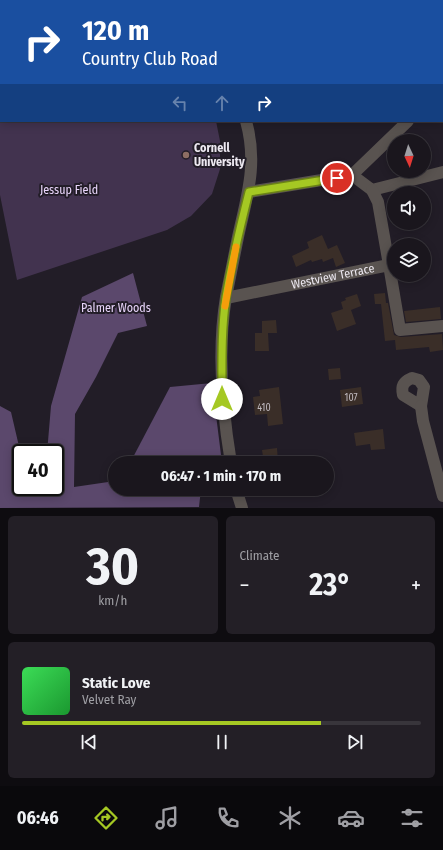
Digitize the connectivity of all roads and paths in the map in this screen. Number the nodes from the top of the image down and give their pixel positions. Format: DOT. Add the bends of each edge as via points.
graph roads {
  1 [pos="246,122"];
  2 [pos="407,122"];
  3 [pos="443,172"];
  4 [pos="352,175"];
  5 [pos="372,190"];
  6 [pos="249,192"];
  7 [pos="387,254"];
  8 [pos="387,265"];
  9 [pos="392,282"];
  10 [pos="226,298"];
  11 [pos="443,326"];
  12 [pos="421,406"];
  13 [pos="230,456"];
  14 [pos="238,496"];
  15 [pos="443,496"];
  16 [pos="242,508"];
  1 -- 6 [label="street" via="252,155"];
  2 -- 4 [label="street"];
  3 -- 5 [label="street"];
  4 -- 5 [label="street"];
  4 -- 6 [label="street"];
  5 -- 7 [label="street, Westview Terrace" via="378,202"];
  6 -- 10 [label="street"];
  8 -- 10 [label="street, Westview Terrace"];
  9 -- 11 [label="street" via="400,330"];
  10 -- 13 [label="street" via="222,347 222,399"];
  12 -- 15 [label="street"];
  14 -- 16 [label="street"];
}
